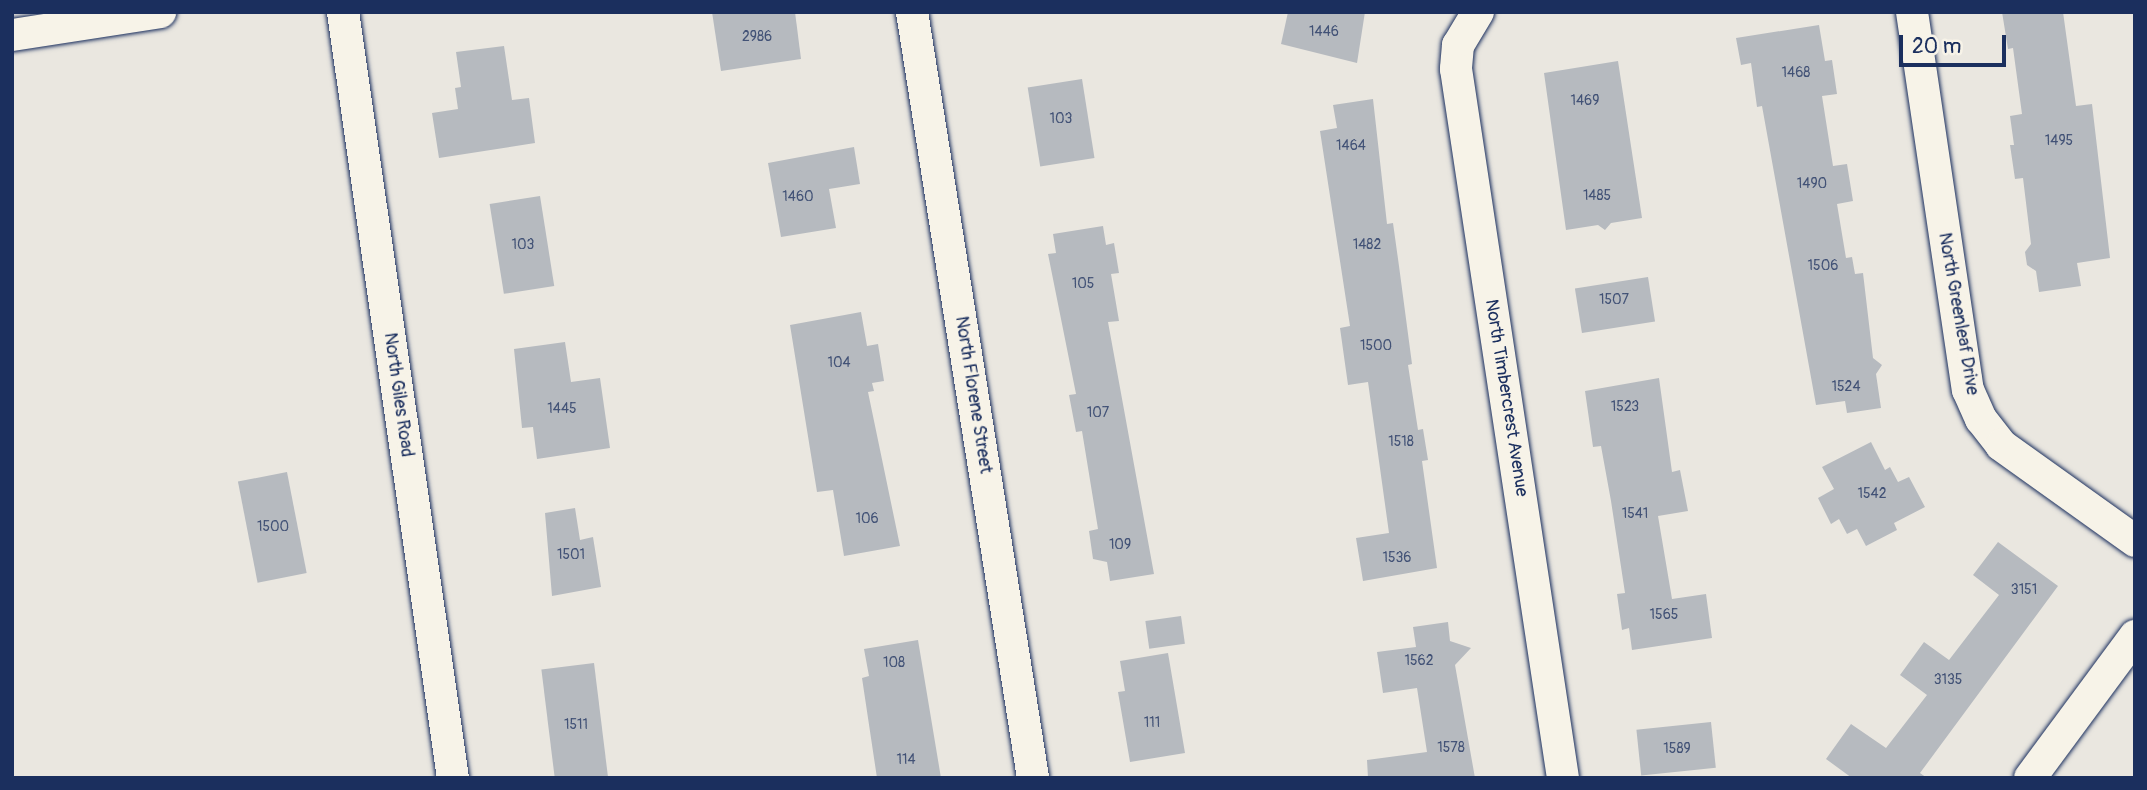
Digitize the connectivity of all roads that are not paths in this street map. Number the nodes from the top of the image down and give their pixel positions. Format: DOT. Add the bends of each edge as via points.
graph roads {
  1 [pos="160,12"];
  2 [pos="343,12"];
  3 [pos="912,12"];
  4 [pos="1912,12"];
  5 [pos="1474,17"];
  6 [pos="12,35"];
  7 [pos="2135,541"];
  8 [pos="2135,636"];
  9 [pos="453,778"];
  10 [pos="1033,778"];
  11 [pos="1563,778"];
  12 [pos="2030,778"];
  1 -- 6 [label="street"];
  2 -- 9 [label="street, North Giles Road"];
  3 -- 10 [label="street, North Florene Street"];
  4 -- 7 [label="street, North Greenleaf Drive" via="1968,390 1981,419 2001,445"];
  5 -- 11 [label="street, North Timbercrest Avenue" via="1458,44 1456,69"];
  8 -- 12 [label="street"];
}
